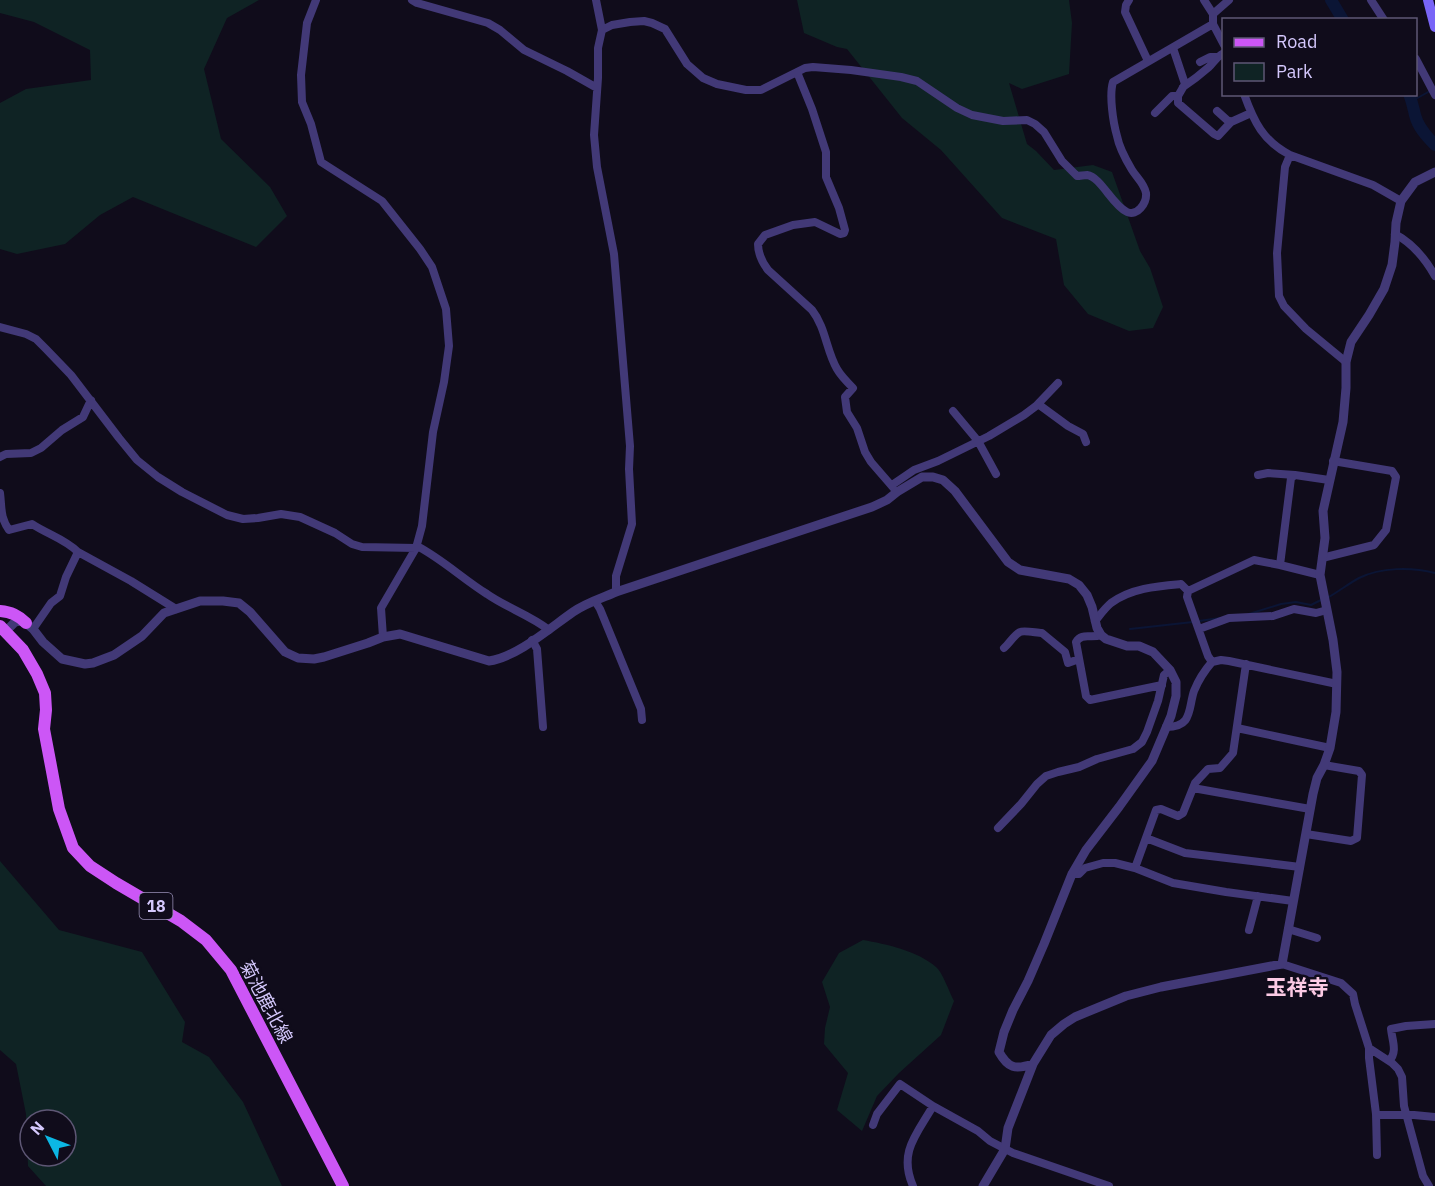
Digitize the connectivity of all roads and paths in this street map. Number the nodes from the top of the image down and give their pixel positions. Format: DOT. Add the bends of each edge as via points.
graph roads {
  1 [pos="316,0"];
  2 [pos="412,0"];
  3 [pos="596,0"];
  4 [pos="1129,0"];
  5 [pos="1204,0"];
  6 [pos="1229,0"];
  7 [pos="1371,0"];
  8 [pos="1428,0"];
  9 [pos="1213,14"];
  10 [pos="1383,18"];
  11 [pos="1213,24"];
  12 [pos="1435,27"];
  13 [pos="602,30"];
  14 [pos="1222,41"];
  15 [pos="1173,48"];
  16 [pos="1220,55"];
  17 [pos="1148,61"];
  18 [pos="1417,61"];
  19 [pos="1200,62"];
  20 [pos="797,72"];
  21 [pos="1183,87"];
  22 [pos="597,88"];
  23 [pos="1435,95"];
  24 [pos="1178,96"];
  25 [pos="1245,96"];
  26 [pos="1217,111"];
  27 [pos="1155,112"];
  28 [pos="1251,113"];
  29 [pos="1232,122"];
  30 [pos="1290,155"];
  31 [pos="1432,173"];
  32 [pos="1401,201"];
  33 [pos="1395,234"];
  34 [pos="1435,276"];
  35 [pos="0,327"];
  36 [pos="1346,362"];
  37 [pos="1058,383"];
  38 [pos="91,400"];
  39 [pos="1038,404"];
  40 [pos="953,411"];
  41 [pos="978,441"];
  42 [pos="1086,442"];
  43 [pos="0,457"];
  44 [pos="1333,461"];
  45 [pos="996,474"];
  46 [pos="1258,475"];
  47 [pos="1295,475"];
  48 [pos="1329,480"];
  49 [pos="894,488"];
  50 [pos="0,494"];
  51 [pos="416,547"];
  52 [pos="78,552"];
  53 [pos="1322,558"];
  54 [pos="1280,565"];
  55 [pos="1320,575"];
  56 [pos="1188,591"];
  57 [pos="616,592"];
  58 [pos="595,601"];
  59 [pos="176,609"];
  60 [pos="1327,610"];
  61 [pos="0,611"];
  62 [pos="1095,621"];
  63 [pos="29,626"];
  64 [pos="3,629"];
  65 [pos="1199,629"];
  66 [pos="549,630"];
  67 [pos="1101,635"];
  68 [pos="383,637"];
  69 [pos="532,640"];
  70 [pos="1004,648"];
  71 [pos="1079,659"];
  72 [pos="1212,662"];
  73 [pos="1246,664"];
  74 [pos="1170,670"];
  75 [pos="1337,684"];
  76 [pos="1162,686"];
  77 [pos="642,720"];
  78 [pos="1166,727"];
  79 [pos="543,728"];
  80 [pos="1237,728"];
  81 [pos="1330,748"];
  82 [pos="1324,765"];
  83 [pos="1193,788"];
  84 [pos="1310,809"];
  85 [pos="998,828"];
  86 [pos="1306,834"];
  87 [pos="1146,838"];
  88 [pos="1300,867"];
  89 [pos="1135,868"];
  90 [pos="1072,874"];
  91 [pos="1258,896"];
  92 [pos="1293,901"];
  93 [pos="1288,929"];
  94 [pos="1249,930"];
  95 [pos="1317,938"];
  96 [pos="1282,964"];
  97 [pos="1435,1024"];
  98 [pos="1369,1048"];
  99 [pos="1389,1061"];
  100 [pos="1033,1064"];
  101 [pos="933,1106"];
  102 [pos="1406,1114"];
  103 [pos="1376,1115"];
  104 [pos="1435,1117"];
  105 [pos="873,1125"];
  106 [pos="1005,1149"];
  107 [pos="1377,1155"];
  108 [pos="343,1186"];
  109 [pos="913,1186"];
  110 [pos="983,1186"];
  111 [pos="1109,1186"];
  112 [pos="1429,1186"];
  1 -- 51 [label="street" via="307,23 301,75 302,102 321,162 381,201 432,267 446,309 448,346 444,382"];
  2 -- 22 [label="street" via="488,23 524,51"];
  3 -- 13 [label="street"];
  4 -- 17 [label="street" via="1125,12"];
  5 -- 9 [label="street"];
  6 -- 9 [label="street"];
  7 -- 10 [label="street"];
  8 -- 12 [label="main road"];
  9 -- 11 [label="street"];
  11 -- 14 [label="street"];
  11 -- 15 [label="street"];
  13 -- 20 [label="street" via="630,22 652,23 665,30 687,64 717,84 761,90"];
  13 -- 22 [label="street"];
  15 -- 17 [label="street"];
  15 -- 21 [label="street"];
  16 -- 19 [label="street"];
  16 -- 21 [label="street"];
  17 -- 20 [label="street" via="1113,82 1111,88 1117,138 1146,195 1139,210 1133,213 1115,203 1094,178 1077,176 1044,132 1027,120 1003,121 972,115 917,81 901,77 813,67"];
  18 -- 23 [label="street"];
  20 -- 49 [label="street" via="826,152 826,177 845,230 840,234 815,222 793,225 765,236 758,244 758,252 768,270 816,315 836,368 852,388 845,397 847,412 865,452"];
  21 -- 24 [label="street"];
  22 -- 57 [label="street" via="594,135 614,254 630,446 632,524 616,576"];
  24 -- 27 [label="street" via="1172,96"];
  24 -- 29 [label="street" via="1178,103 1218,136"];
  25 -- 28 [label="street"];
  26 -- 29 [label="street"];
  28 -- 29 [label="street"];
  28 -- 30 [label="street" via="1272,144"];
  30 -- 32 [label="street" via="1373,185"];
  30 -- 36 [label="street" via="1285,166 1277,253 1279,296 1306,329"];
  31 -- 32 [label="street" via="1415,182"];
  32 -- 33 [label="street"];
  33 -- 34 [label="street" via="1423,257"];
  33 -- 36 [label="street" via="1392,265 1384,289 1351,342"];
  35 -- 38 [label="street" via="36,339"];
  36 -- 44 [label="street" via="1343,422"];
  37 -- 39 [label="street"];
  38 -- 43 [label="street" via="83,417 41,448"];
  38 -- 51 [label="street" via="136,460 182,492 227,515 243,519 281,514 300,517 362,547"];
  39 -- 41 [label="street"];
  39 -- 42 [label="street" via="1083,434"];
  40 -- 41 [label="street"];
  41 -- 45 [label="street"];
  41 -- 49 [label="street" via="914,470"];
  44 -- 48 [label="street"];
  44 -- 53 [label="street" via="1392,471 1396,477 1386,530 1374,545"];
  46 -- 47 [label="street"];
  47 -- 48 [label="street"];
  47 -- 54 [label="street"];
  48 -- 53 [label="street" via="1323,511"];
  49 -- 57 [label="street" via="887,500 872,507"];
  49 -- 62 [label="street" via="922,477 943,480 1008,562 1020,570 1069,579 1079,585 1087,595"];
  50 -- 52 [label="street" via="0,513 9,530 32,524"];
  51 -- 66 [label="street"];
  51 -- 68 [label="street" via="381,608"];
  52 -- 59 [label="street"];
  52 -- 63 [label="street" via="60,596"];
  53 -- 55 [label="street"];
  54 -- 55 [label="street"];
  54 -- 56 [label="street" via="1254,561"];
  55 -- 60 [label="street"];
  56 -- 62 [label="street" via="1181,584 1137,590 1117,599"];
  56 -- 65 [label="street"];
  57 -- 58 [label="street"];
  58 -- 66 [label="street" via="575,610"];
  58 -- 77 [label="street" via="641,709"];
  59 -- 63 [label="street" via="164,613 142,636 114,655 85,664 62,659"];
  59 -- 68 [label="street" via="200,601 239,603 285,652 298,658 324,657"];
  60 -- 65 [label="street" via="1316,613 1294,609 1273,616 1229,618"];
  60 -- 75 [label="street"];
  61 -- 63 [label="main road" via="15,614"];
  62 -- 67 [label="street"];
  63 -- 64 [label="street" via="20,621"];
  64 -- 108 [label="main road, 菊池鹿北線 / 18" via="23,650 45,693 44,729 59,809 73,848 90,866 206,939 231,970"];
  65 -- 72 [label="street"];
  66 -- 69 [label="street"];
  67 -- 71 [label="street" via="1077,640"];
  67 -- 74 [label="street" via="1153,652"];
  68 -- 69 [label="street" via="400,634 489,661"];
  69 -- 79 [label="street" via="537,649"];
  70 -- 71 [label="street" via="1019,632 1042,633 1065,652 1068,663"];
  71 -- 76 [label="street" via="1090,700"];
  72 -- 73 [label="street"];
  72 -- 78 [label="street" via="1194,690 1188,718"];
  73 -- 75 [label="street"];
  73 -- 80 [label="street"];
  74 -- 76 [label="street" via="1164,675"];
  74 -- 78 [label="street" via="1176,682 1176,696"];
  75 -- 81 [label="street"];
  76 -- 85 [label="street" via="1142,742 1133,749 1046,776"];
  78 -- 90 [label="street" via="1145,773"];
  80 -- 81 [label="street"];
  80 -- 83 [label="street" via="1233,753 1220,768 1208,769"];
  81 -- 82 [label="street"];
  82 -- 84 [label="street"];
  82 -- 86 [label="street" via="1359,771 1362,775 1357,838 1352,841"];
  83 -- 84 [label="street"];
  83 -- 87 [label="street" via="1178,816 1161,808 1156,810"];
  84 -- 86 [label="street"];
  86 -- 88 [label="street"];
  87 -- 88 [label="street" via="1185,853"];
  87 -- 89 [label="street"];
  88 -- 92 [label="street"];
  89 -- 90 [label="street" via="1103,863"];
  89 -- 91 [label="street" via="1173,883"];
  90 -- 100 [label="street" via="999,1052 1012,1067"];
  91 -- 92 [label="street"];
  91 -- 94 [label="street"];
  92 -- 93 [label="street"];
  93 -- 95 [label="street"];
  93 -- 96 [label="street"];
  96 -- 98 [label="street" via="1341,983 1351,990"];
  96 -- 100 [label="street" via="1126,996 1075,1017 1051,1035"];
  97 -- 99 [label="street" via="1391,1029 1394,1052"];
  98 -- 99 [label="street"];
  98 -- 103 [label="street"];
  99 -- 102 [label="street" via="1402,1077"];
  100 -- 106 [label="street" via="1008,1128"];
  101 -- 105 [label="street" via="900,1084 876,1114"];
  101 -- 106 [label="street"];
  101 -- 109 [label="street" via="909,1146 908,1176"];
  102 -- 103 [label="street"];
  102 -- 104 [label="street"];
  102 -- 112 [label="street"];
  103 -- 107 [label="street"];
  106 -- 110 [label="street"];
  106 -- 111 [label="street"];
}
